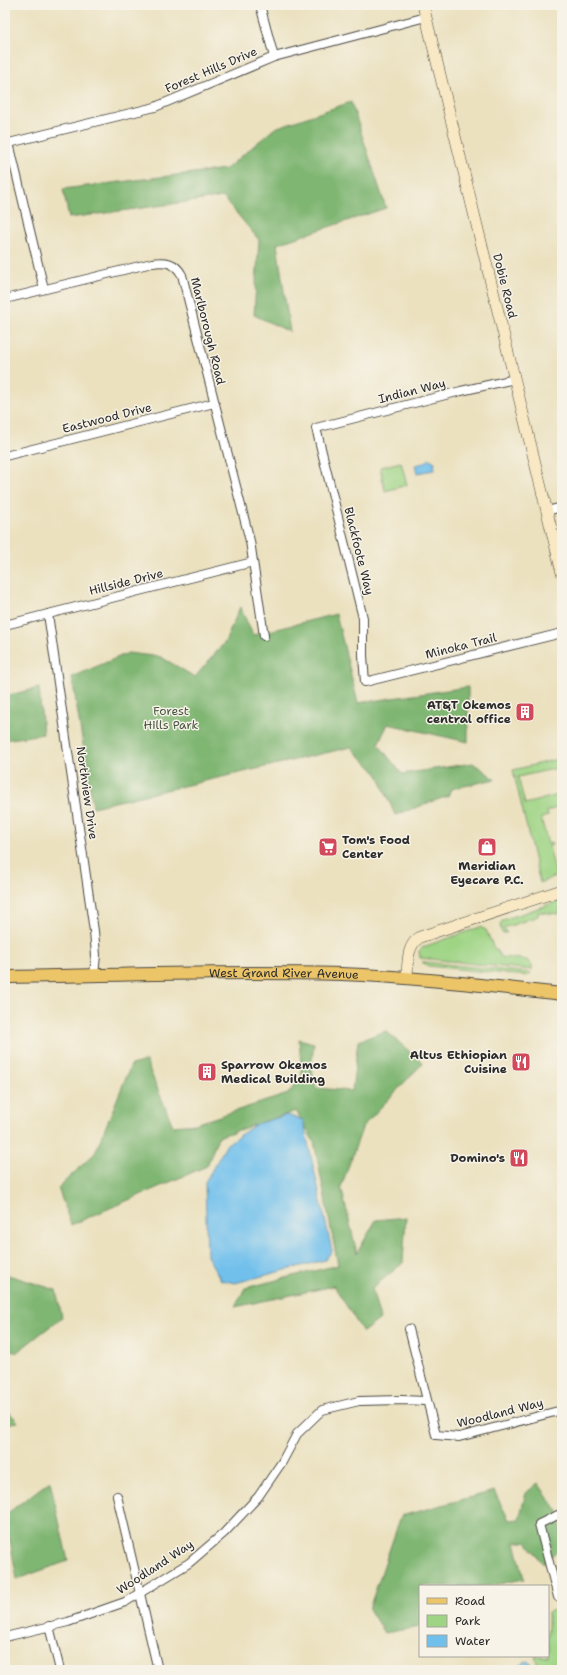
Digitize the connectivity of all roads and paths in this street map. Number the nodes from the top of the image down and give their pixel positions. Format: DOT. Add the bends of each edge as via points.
graph roads {
  1 [pos="260,5"];
  2 [pos="423,5"];
  3 [pos="426,17"];
  4 [pos="274,57"];
  5 [pos="7,144"];
  6 [pos="44,289"];
  7 [pos="5,299"];
  8 [pos="515,379"];
  9 [pos="214,403"];
  10 [pos="316,428"];
  11 [pos="5,456"];
  12 [pos="562,507"];
  13 [pos="547,511"];
  14 [pos="253,562"];
  15 [pos="562,573"];
  16 [pos="48,614"];
  17 [pos="5,625"];
  18 [pos="562,633"];
  19 [pos="264,636"];
  20 [pos="365,682"];
  21 [pos="562,890"];
  22 [pos="94,975"];
  23 [pos="5,977"];
  24 [pos="407,978"];
  25 [pos="562,994"];
  26 [pos="409,1329"];
  27 [pos="426,1402"];
  28 [pos="562,1410"];
  29 [pos="116,1496"];
  30 [pos="562,1513"];
  31 [pos="139,1594"];
  32 [pos="558,1597"];
  33 [pos="49,1626"];
  34 [pos="5,1637"];
  35 [pos="60,1670"];
  36 [pos="158,1670"];
  1 -- 4 [label="street"];
  2 -- 3 [label="street, Dobie Road"];
  3 -- 4 [label="street, Forest Hills Drive"];
  3 -- 8 [label="street, Dobie Road"];
  4 -- 5 [label="street, Forest Hills Drive" via="155,107"];
  5 -- 6 [label="street"];
  6 -- 7 [label="street"];
  6 -- 9 [label="street, Marlborough Road" via="152,263 164,261 176,267 182,275"];
  8 -- 10 [label="street, Indian Way"];
  8 -- 13 [label="street, Dobie Road"];
  9 -- 11 [label="street, Eastwood Drive"];
  9 -- 14 [label="street, Marlborough Road" via="250,541"];
  10 -- 20 [label="street, Blackfoote Way" via="363,618"];
  12 -- 13 [label="street"];
  13 -- 15 [label="street, Dobie Road"];
  14 -- 16 [label="street, Hillside Drive"];
  14 -- 19 [label="street, Marlborough Road"];
  16 -- 17 [label="street, Hillside Drive"];
  16 -- 22 [label="street, Northview Drive" via="95,937"];
  18 -- 20 [label="street, Minoka Trail"];
  21 -- 24 [label="street" via="420,937 411,947"];
  22 -- 23 [label="main road, West Grand River Avenue"];
  22 -- 24 [label="main road, West Grand River Avenue" via="223,972"];
  24 -- 25 [label="main road, West Grand River Avenue"];
  26 -- 27 [label="street"];
  27 -- 28 [label="street, Woodland Way" via="436,1435 459,1437"];
  27 -- 31 [label="street, Woodland Way" via="359,1401 322,1410 297,1434 258,1497 224,1533 189,1563"];
  29 -- 31 [label="street"];
  30 -- 32 [label="street" via="539,1524"];
  31 -- 33 [label="street, Woodland Way" via="126,1602"];
  31 -- 36 [label="street"];
  33 -- 34 [label="street, Woodland Way"];
  33 -- 35 [label="street"];
}
